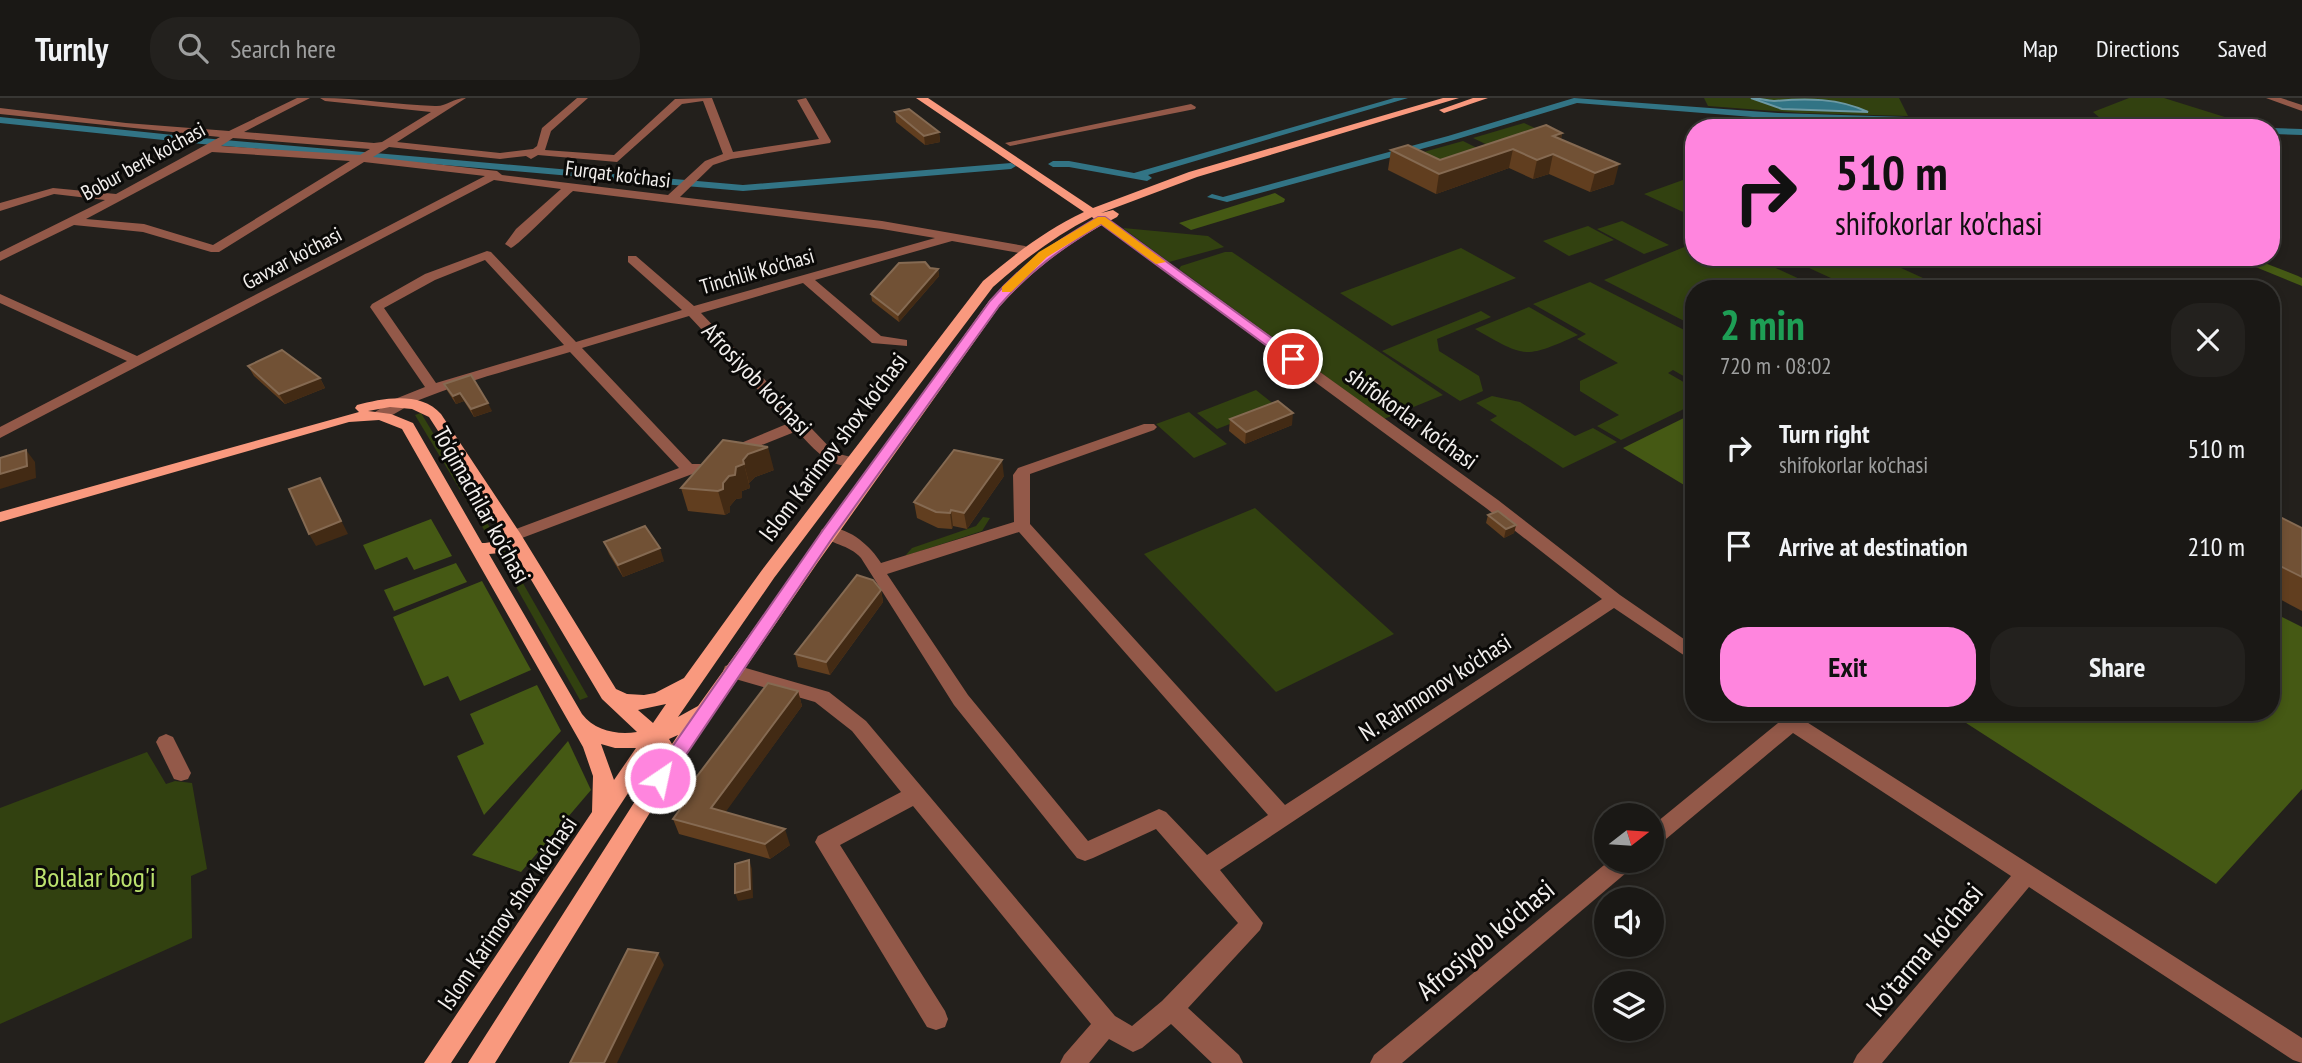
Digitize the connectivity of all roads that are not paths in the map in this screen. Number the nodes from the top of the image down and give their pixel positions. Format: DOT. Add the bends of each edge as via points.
graph roads {
  1 [pos="305,98"];
  2 [pos="325,98"];
  3 [pos="461,98"];
  4 [pos="583,98"];
  5 [pos="707,98"];
  6 [pos="921,98"];
  7 [pos="941,98"];
  8 [pos="1454,98"];
  9 [pos="1483,98"];
  10 [pos="2271,98"];
  11 [pos="802,100"];
  12 [pos="1191,107"];
  13 [pos="2302,107"];
  14 [pos="441,110"];
  15 [pos="0,111"];
  16 [pos="230,135"];
  17 [pos="1010,143"];
  18 [pos="389,144"];
  19 [pos="207,148"];
  20 [pos="536,152"];
  21 [pos="729,156"];
  22 [pos="366,159"];
  23 [pos="496,174"];
  24 [pos="570,187"];
  25 [pos="118,198"];
  26 [pos="671,199"];
  27 [pos="0,207"];
  28 [pos="1102,213"];
  29 [pos="73,221"];
  30 [pos="952,237"];
  31 [pos="511,244"];
  32 [pos="1026,250"];
  33 [pos="0,257"];
  34 [pos="632,259"];
  35 [pos="806,279"];
  36 [pos="0,298"];
  37 [pos="692,311"];
  38 [pos="902,342"];
  39 [pos="575,346"];
  40 [pos="137,361"];
  41 [pos="433,388"];
  42 [pos="400,402"];
  43 [pos="380,415"];
  44 [pos="800,424"];
  45 [pos="1149,427"];
  46 [pos="0,433"];
  47 [pos="853,462"];
  48 [pos="689,470"];
  49 [pos="0,510"];
  50 [pos="0,517"];
  51 [pos="1022,525"];
  52 [pos="828,533"];
  53 [pos="513,534"];
  54 [pos="477,548"];
  55 [pos="876,571"];
  56 [pos="1614,599"];
  57 [pos="1685,649"];
  58 [pos="732,671"];
  59 [pos="693,680"];
  60 [pos="609,694"];
  61 [pos="708,708"];
  62 [pos="1780,721"];
  63 [pos="1790,721"];
  64 [pos="581,727"];
  65 [pos="655,737"];
  66 [pos="166,742"];
  67 [pos="181,773"];
  68 [pos="660,778"];
  69 [pos="916,794"];
  70 [pos="1283,816"];
  71 [pos="597,821"];
  72 [pos="1664,827"];
  73 [pos="1205,868"];
  74 [pos="1611,873"];
  75 [pos="2027,873"];
  76 [pos="1171,1009"];
  77 [pos="936,1019"];
  78 [pos="1106,1024"];
  79 [pos="2302,1052"];
  80 [pos="437,1063"];
  81 [pos="481,1063"];
  82 [pos="1073,1063"];
  83 [pos="1230,1063"];
  84 [pos="1382,1063"];
  85 [pos="1866,1063"];
  1 -- 16 [label="street, Bobur berk ko'chasi"];
  2 -- 14 [label="street"];
  3 -- 14 [label="street"];
  4 -- 20 [label="street, Gavxar ko'chasi" via="546,130"];
  5 -- 20 [label="street" via="679,101 617,159"];
  5 -- 21 [label="street"];
  6 -- 28 [label="main road"];
  7 -- 17 [label="main road"];
  8 -- 28 [label="main road, Islom Karimov shox ko'chasi" via="1182,177"];
  9 -- 28 [label="main road, Islom Karimov shox ko'chasi"];
  10 -- 13 [label="street"];
  11 -- 21 [label="street" via="826,141"];
  12 -- 17 [label="street"];
  14 -- 18 [label="street"];
  15 -- 16 [label="street"];
  16 -- 18 [label="street"];
  16 -- 19 [label="street, Bobur berk ko'chasi"];
  17 -- 28 [label="main road"];
  18 -- 20 [label="street" via="500,156"];
  18 -- 22 [label="street"];
  19 -- 22 [label="street, Furqat ko'chasi"];
  19 -- 25 [label="street, Bobur berk ko'chasi"];
  20 -- 23 [label="street, Gavxar ko'chasi"];
  21 -- 26 [label="street" via="709,163"];
  22 -- 23 [label="street, Furqat ko'chasi"];
  22 -- 29 [label="street" via="215,249 144,228"];
  23 -- 24 [label="street, Furqat ko'chasi" via="498,178"];
  23 -- 40 [label="street, Gavxar ko'chasi"];
  24 -- 26 [label="street, Furqat ko'chasi"];
  24 -- 31 [label="street"];
  25 -- 27 [label="street" via="53,191"];
  25 -- 29 [label="street, Bobur berk ko'chasi"];
  26 -- 30 [label="street, Furqat ko'chasi"];
  28 -- 32 [label="main road, Islom Karimov shox ko'chasi" via="1065,224"];
  28 -- 52 [label="main road, Islom Karimov shox ko'chasi" via="1015,280"];
  28 -- 56 [label="street, shifokorlar ko'chasi"];
  29 -- 33 [label="street, Bobur berk ko'chasi"];
  30 -- 32 [label="street, Furqat ko'chasi"];
  30 -- 35 [label="street, Tinchlik Ko'chasi"];
  32 -- 47 [label="main road, Islom Karimov shox ko'chasi" via="988,284"];
  34 -- 37 [label="street, Afrosiyob ko'chasi"];
  35 -- 37 [label="street, Tinchlik Ko'chasi"];
  35 -- 38 [label="street" via="877,340"];
  36 -- 40 [label="street"];
  37 -- 39 [label="street, Tinchlik Ko'chasi"];
  37 -- 44 [label="street, Afrosiyob ko'chasi"];
  39 -- 41 [label="street, Tinchlik Ko'chasi"];
  39 -- 41 [label="street" via="486,255 430,276 377,307"];
  39 -- 48 [label="street"];
  40 -- 46 [label="street, Gavxar ko'chasi"];
  41 -- 42 [label="street, Tinchlik Ko'chasi"];
  42 -- 43 [label="street, Tinchlik Ko'chasi"];
  42 -- 49 [label="main road, To'qimachilar ko'chasi" via="336,414"];
  42 -- 53 [label="main road, To'qimachilar ko'chasi" via="424,406 434,414"];
  43 -- 50 [label="main road" via="327,423"];
  43 -- 54 [label="main road, To'qimachilar ko'chasi" via="408,426"];
  44 -- 47 [label="street, Afrosiyob ko'chasi" via="829,456"];
  44 -- 48 [label="street"];
  45 -- 51 [label="street" via="1024,471"];
  47 -- 59 [label="main road, Islom Karimov shox ko'chasi"];
  48 -- 53 [label="street"];
  51 -- 55 [label="street"];
  51 -- 70 [label="street"];
  52 -- 55 [label="street" via="859,543"];
  52 -- 58 [label="main road, Islom Karimov shox ko'chasi"];
  53 -- 54 [label="main road" via="494,549"];
  53 -- 60 [label="main road, To'qimachilar ko'chasi"];
  54 -- 64 [label="main road, To'qimachilar ko'chasi"];
  55 -- 73 [label="street" via="961,700 1085,852 1159,818"];
  56 -- 57 [label="street, shifokorlar ko'chasi"];
  56 -- 70 [label="street, N. Rahmonov ko'chasi"];
  58 -- 61 [label="main road, Islom Karimov shox ko'chasi"];
  58 -- 69 [label="street" via="822,697 859,726"];
  59 -- 60 [label="main road" via="657,701 626,702"];
  59 -- 65 [label="main road, Islom Karimov shox ko'chasi"];
  60 -- 65 [label="main road, To'qimachilar ko'chasi"];
  61 -- 65 [label="main road"];
  61 -- 68 [label="main road, Islom Karimov shox ko'chasi"];
  62 -- 72 [label="street"];
  63 -- 75 [label="street"];
  64 -- 65 [label="main road" via="622,743"];
  64 -- 71 [label="main road, To'qimachilar ko'chasi" via="604,778"];
  65 -- 68 [label="main road" via="666,756"];
  65 -- 71 [label="main road, Islom Karimov shox ko'chasi"];
  66 -- 67 [label="street"];
  68 -- 81 [label="main road, Islom Karimov shox ko'chasi"];
  69 -- 77 [label="street" via="826,842"];
  69 -- 78 [label="street"];
  70 -- 73 [label="street, N. Rahmonov ko'chasi"];
  71 -- 80 [label="main road, Islom Karimov shox ko'chasi"];
  73 -- 76 [label="street" via="1252,923"];
  74 -- 84 [label="street, Afrosiyob ko'chasi"];
  75 -- 79 [label="street"];
  75 -- 85 [label="street, Ko'tarma ko'chasi"];
  76 -- 78 [label="street" via="1133,1040"];
  76 -- 83 [label="street"];
  78 -- 82 [label="street"];
}
